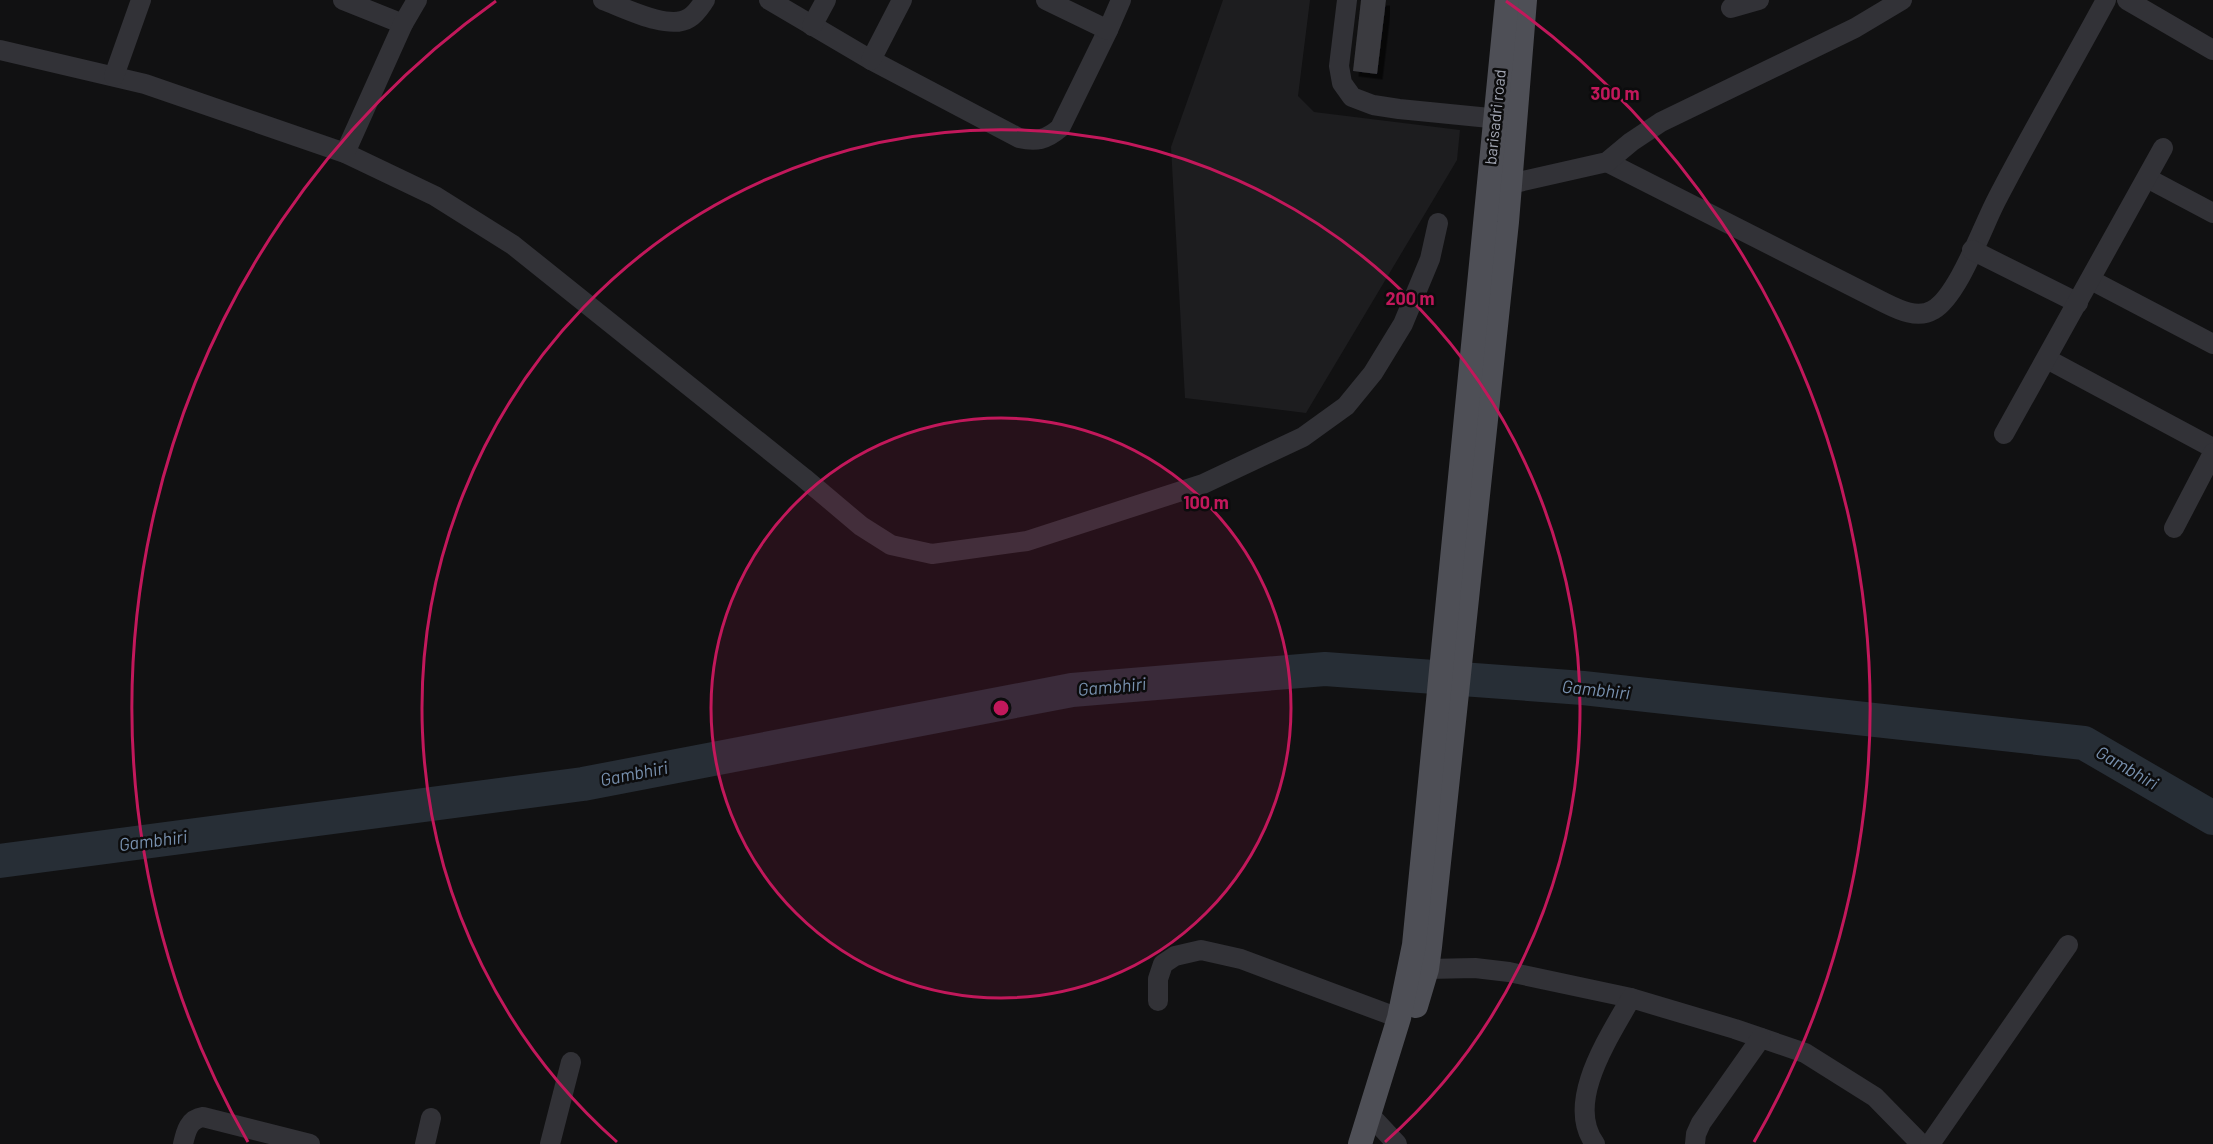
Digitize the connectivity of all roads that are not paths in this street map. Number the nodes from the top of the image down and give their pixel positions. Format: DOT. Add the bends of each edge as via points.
graph roads {
  1 [pos="141,0"];
  2 [pos="343,0"];
  3 [pos="417,0"];
  4 [pos="603,0"];
  5 [pos="705,0"];
  6 [pos="769,0"];
  7 [pos="826,0"];
  8 [pos="902,0"];
  9 [pos="1046,0"];
  10 [pos="1121,0"];
  11 [pos="1347,0"];
  12 [pos="1507,0"];
  13 [pos="1525,0"];
  14 [pos="1759,0"];
  15 [pos="1902,0"];
  16 [pos="2106,0"];
  17 [pos="2127,0"];
  18 [pos="1731,8"];
  19 [pos="403,24"];
  20 [pos="812,26"];
  21 [pos="1108,30"];
  22 [pos="0,50"];
  23 [pos="2213,50"];
  24 [pos="872,60"];
  25 [pos="114,76"];
  26 [pos="1505,120"];
  27 [pos="2163,148"];
  28 [pos="345,153"];
  29 [pos="1607,162"];
  30 [pos="2147,177"];
  31 [pos="1510,184"];
  32 [pos="2213,213"];
  33 [pos="1438,223"];
  34 [pos="1972,250"];
  35 [pos="2091,280"];
  36 [pos="2078,303"];
  37 [pos="2213,344"];
  38 [pos="2046,359"];
  39 [pos="2004,434"];
  40 [pos="2213,448"];
  41 [pos="2213,453"];
  42 [pos="2174,528"];
  43 [pos="2068,945"];
  44 [pos="1427,969"];
  45 [pos="1631,999"];
  46 [pos="1158,1001"];
  47 [pos="1397,1027"];
  48 [pos="1761,1038"];
  49 [pos="571,1062"];
  50 [pos="1370,1115"];
  51 [pos="431,1118"];
  52 [pos="183,1144"];
  53 [pos="310,1144"];
  54 [pos="425,1144"];
  55 [pos="550,1144"];
  56 [pos="1360,1144"];
  57 [pos="1397,1144"];
  58 [pos="1595,1144"];
  59 [pos="1695,1144"];
  60 [pos="1921,1144"];
  61 [pos="1930,1144"];
  1 -- 25 [label="street"];
  2 -- 19 [label="street"];
  3 -- 19 [label="street"];
  4 -- 5 [label="street" via="677,23 697,12"];
  6 -- 20 [label="street"];
  7 -- 20 [label="street"];
  8 -- 24 [label="street"];
  9 -- 21 [label="street"];
  10 -- 21 [label="street"];
  11 -- 26 [label="street" via="1340,66 1342,83 1352,97 1390,108"];
  12 -- 26 [label="main road, barisadri road"];
  13 -- 26 [label="main road, barisadri road"];
  14 -- 18 [label="street"];
  15 -- 29 [label="street" via="1855,28 1661,122"];
  16 -- 34 [label="street"];
  17 -- 23 [label="street"];
  19 -- 28 [label="street"];
  20 -- 24 [label="street"];
  21 -- 24 [label="street" via="1060,128 1048,138 1033,141 1019,138"];
  22 -- 25 [label="street"];
  25 -- 28 [label="street"];
  26 -- 31 [label="main road, barisadri road"];
  26 -- 47 [label="main road, barisadri road" via="1484,234 1414,945"];
  27 -- 30 [label="street"];
  28 -- 33 [label="street" via="435,196 513,244 861,526 891,544 932,554 1028,541 1203,484 1303,437 1346,406 1373,374 1403,324 1430,259"];
  29 -- 31 [label="street"];
  29 -- 34 [label="street" via="1902,311 1920,314 1942,303"];
  30 -- 32 [label="street"];
  30 -- 35 [label="street"];
  31 -- 44 [label="main road, barisadri road"];
  34 -- 36 [label="street"];
  35 -- 36 [label="street"];
  35 -- 37 [label="street"];
  36 -- 38 [label="street"];
  38 -- 39 [label="street"];
  38 -- 40 [label="street"];
  41 -- 42 [label="street"];
  43 -- 61 [label="street"];
  44 -- 45 [label="street" via="1509,972"];
  44 -- 47 [label="main road, barisadri road" via="1411,1020 1406,1028"];
  45 -- 48 [label="street"];
  45 -- 58 [label="street" via="1605,1044 1586,1091 1587,1127"];
  46 -- 47 [label="street" via="1163,964 1175,956 1201,950 1241,959"];
  47 -- 50 [label="main road, barisadri road"];
  48 -- 59 [label="street" via="1701,1123"];
  48 -- 60 [label="street" via="1805,1053 1875,1097"];
  49 -- 55 [label="street"];
  50 -- 56 [label="main road, barisadri road"];
  50 -- 57 [label="street"];
  51 -- 54 [label="street"];
  52 -- 53 [label="street" via="190,1124 203,1117"];
}
